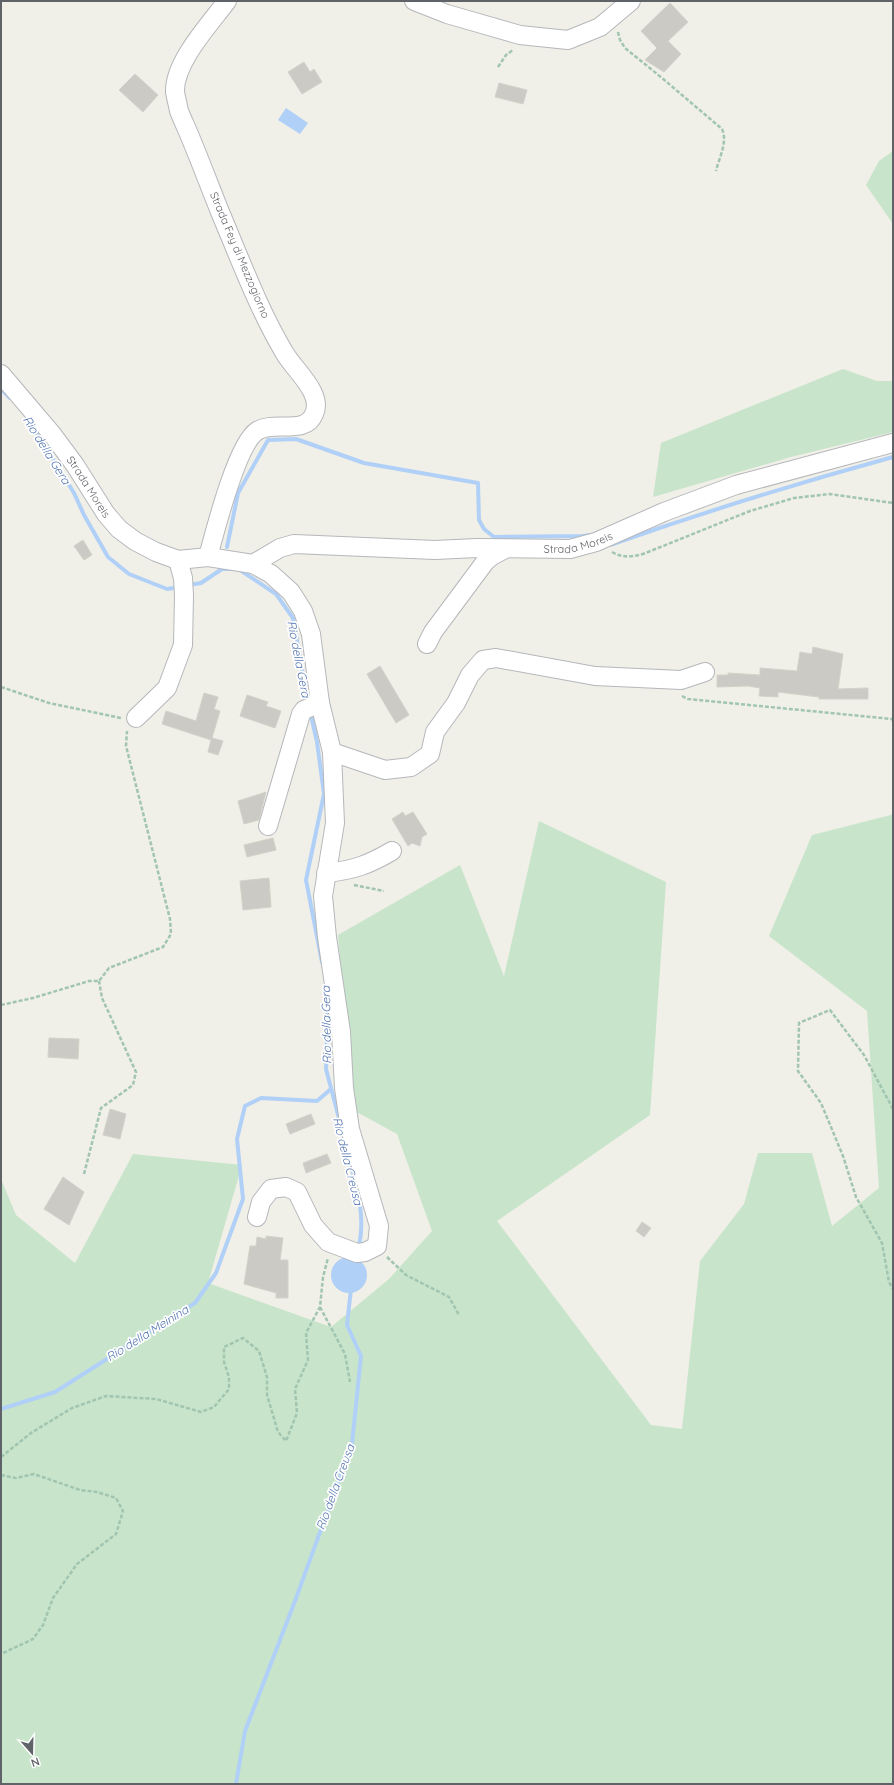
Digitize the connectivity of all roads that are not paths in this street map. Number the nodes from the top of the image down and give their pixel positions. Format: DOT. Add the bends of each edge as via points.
graph roads {
  1 [pos="227,1"];
  2 [pos="414,1"];
  3 [pos="631,1"];
  4 [pos="1,374"];
  5 [pos="893,443"];
  6 [pos="504,549"];
  7 [pos="208,557"];
  8 [pos="178,560"];
  9 [pos="253,564"];
  10 [pos="427,644"];
  11 [pos="705,672"];
  12 [pos="312,706"];
  13 [pos="136,718"];
  14 [pos="332,752"];
  15 [pos="268,826"];
  16 [pos="392,851"];
  17 [pos="326,873"];
  18 [pos="257,1217"];
  1 -- 7 [label="street, Strada Fey di Mezzogiorno" via="187,56 178,75 175,92 186,129 253,292 284,353 314,393 317,406 308,422 300,426 271,426 257,431 245,445 227,492"];
  2 -- 3 [label="street" via="520,35 568,40 600,27"];
  4 -- 8 [label="street, Strada Moreis" via="52,434 119,529 135,542"];
  5 -- 6 [label="street, Strada Moreis" via="736,485 664,512 596,542 570,549"];
  6 -- 9 [label="street, Strada Moreis" via="435,550 294,544 280,548"];
  6 -- 10 [label="street" via="485,562 433,632"];
  7 -- 8 [label="street"];
  7 -- 9 [label="street"];
  8 -- 13 [label="street" via="183,578 183,645 167,688"];
  9 -- 12 [label="street" via="271,574 291,592 303,611 311,634"];
  11 -- 14 [label="street" via="682,680 596,676 496,658 483,660 470,676 456,703 436,732 430,754 411,768 385,770"];
  12 -- 14 [label="street"];
  12 -- 15 [label="street" via="301,714"];
  14 -- 17 [label="street" via="335,823"];
  16 -- 17 [label="street" via="375,861 348,871"];
  17 -- 18 [label="street" via="323,896 341,1032 344,1088 350,1129 379,1226 377,1246 357,1253 328,1242 313,1225 297,1192 286,1187 271,1189 261,1202"];
}
